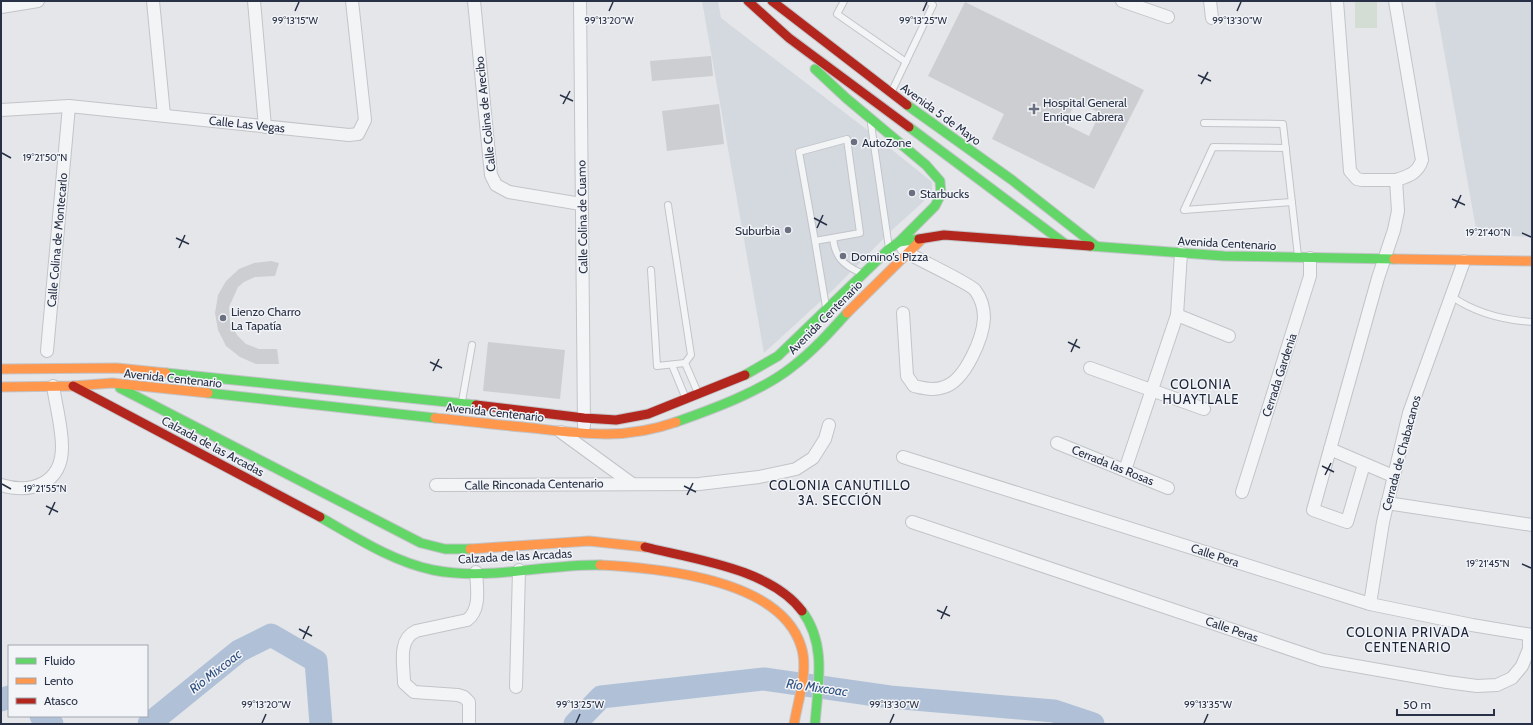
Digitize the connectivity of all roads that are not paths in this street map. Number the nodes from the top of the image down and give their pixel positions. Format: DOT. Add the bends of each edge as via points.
graph roads {
  1 [pos="38,1"];
  2 [pos="153,1"];
  3 [pos="254,1"];
  4 [pos="352,1"];
  5 [pos="474,1"];
  6 [pos="580,1"];
  7 [pos="748,1"];
  8 [pos="772,1"];
  9 [pos="844,1"];
  10 [pos="928,1"];
  11 [pos="1122,1"];
  12 [pos="1210,1"];
  13 [pos="1338,1"];
  14 [pos="1395,1"];
  15 [pos="1,7"];
  16 [pos="1168,17"];
  17 [pos="1212,18"];
  18 [pos="789,38"];
  19 [pos="906,62"];
  20 [pos="887,101"];
  21 [pos="69,106"];
  22 [pos="1,110"];
  23 [pos="164,115"];
  24 [pos="870,119"];
  25 [pos="1204,123"];
  26 [pos="265,126"];
  27 [pos="1286,148"];
  28 [pos="1396,180"];
  29 [pos="1292,202"];
  30 [pos="582,204"];
  31 [pos="668,205"];
  32 [pos="833,238"];
  33 [pos="921,240"];
  34 [pos="815,242"];
  35 [pos="1064,243"];
  36 [pos="894,246"];
  37 [pos="1096,246"];
  38 [pos="908,253"];
  39 [pos="1181,253"];
  40 [pos="1304,258"];
  41 [pos="1384,259"];
  42 [pos="1464,260"];
  43 [pos="1532,260"];
  44 [pos="651,270"];
  45 [pos="862,274"];
  46 [pos="1451,296"];
  47 [pos="827,309"];
  48 [pos="903,312"];
  49 [pos="1177,315"];
  50 [pos="1532,322"];
  51 [pos="1229,336"];
  52 [pos="472,345"];
  53 [pos="47,351"];
  54 [pos="686,363"];
  55 [pos="672,365"];
  56 [pos="84,368"];
  57 [pos="1090,368"];
  58 [pos="1,369"];
  59 [pos="57,369"];
  60 [pos="112,383"];
  61 [pos="53,386"];
  62 [pos="73,386"];
  63 [pos="1,387"];
  64 [pos="1153,390"];
  65 [pos="703,403"];
  66 [pos="690,408"];
  67 [pos="1204,409"];
  68 [pos="461,412"];
  69 [pos="542,414"];
  70 [pos="584,418"];
  71 [pos="829,425"];
  72 [pos="559,431"];
  73 [pos="584,434"];
  74 [pos="1057,443"];
  75 [pos="1330,449"];
  76 [pos="903,457"];
  77 [pos="1364,464"];
  78 [pos="1125,470"];
  79 [pos="1393,476"];
  80 [pos="632,483"];
  81 [pos="1,485"];
  82 [pos="436,485"];
  83 [pos="1168,488"];
  84 [pos="1242,492"];
  85 [pos="1387,503"];
  86 [pos="912,522"];
  87 [pos="1532,525"];
  88 [pos="367,529"];
  89 [pos="519,570"];
  90 [pos="476,572"];
  91 [pos="1370,604"];
  92 [pos="1530,635"];
  93 [pos="516,687"];
  94 [pos="469,724"];
  95 [pos="794,724"];
  96 [pos="815,724"];
  1 -- 15 [label="street"];
  2 -- 23 [label="street"];
  3 -- 26 [label="street"];
  4 -- 26 [label="street, Calle Las Vegas" via="365,120 358,134"];
  5 -- 30 [label="street, Calle Colina de Arecibo" via="491,175 496,185 509,192"];
  6 -- 30 [label="street, Calle Colina de Cuamo"];
  7 -- 18 [label="main road, Avenida 5 de Mayo"];
  8 -- 20 [label="main road, Avenida 5 de Mayo"];
  9 -- 19 [label="lane" via="837,14"];
  10 -- 19 [label="lane" via="933,5"];
  11 -- 16 [label="street"];
  12 -- 17 [label="street"];
  13 -- 28 [label="street" via="1350,171 1357,179 1362,180"];
  14 -- 28 [label="street" via="1422,160 1415,173"];
  18 -- 20 [label="main road, Avenida 5 de Mayo"];
  18 -- 24 [label="main road" via="816,70"];
  19 -- 20 [label="lane"];
  20 -- 35 [label="main road, Avenida 5 de Mayo"];
  20 -- 37 [label="main road, Avenida 5 de Mayo" via="1012,180"];
  21 -- 22 [label="street, Calle Las Vegas"];
  21 -- 23 [label="street, Calle Las Vegas"];
  21 -- 53 [label="street, Calle Colina de Montecarlo"];
  23 -- 26 [label="street, Calle Las Vegas"];
  24 -- 36 [label="lane"];
  24 -- 36 [label="main road" via="926,165 940,181 941,194 935,206"];
  25 -- 27 [label="lane" via="1283,124"];
  27 -- 29 [label="lane"];
  27 -- 29 [label="lane" via="1213,147 1184,210"];
  28 -- 41 [label="street" via="1398,211"];
  29 -- 40 [label="lane"];
  30 -- 70 [label="street, Calle Colina de Cuamo"];
  31 -- 54 [label="lane" via="690,355"];
  32 -- 34 [label="lane"];
  32 -- 34 [label="lane" via="860,233 847,139 799,152"];
  32 -- 45 [label="lane" via="834,250 847,267"];
  33 -- 35 [label="main road, Avenida Centenario" via="944,235"];
  33 -- 36 [label="main road, Avenida Centenario"];
  33 -- 38 [label="main road, Avenida Centenario"];
  34 -- 47 [label="lane"];
  35 -- 37 [label="main road, Avenida Centenario"];
  36 -- 38 [label="street"];
  36 -- 45 [label="main road, Avenida Centenario"];
  37 -- 39 [label="main road, Avenida Centenario"];
  38 -- 48 [label="street" via="973,288 981,300 984,319 978,345 963,373 945,387 930,389 914,386 907,376"];
  38 -- 65 [label="main road, Avenida Centenario" via="817,346 791,368 748,393"];
  39 -- 40 [label="main road, Avenida Centenario"];
  39 -- 49 [label="street"];
  40 -- 41 [label="main road, Avenida Centenario"];
  40 -- 84 [label="street, Cerrada Gardenia" via="1310,276"];
  41 -- 42 [label="main road, Avenida Centenario"];
  41 -- 75 [label="street"];
  42 -- 43 [label="main road, Avenida Centenario"];
  42 -- 46 [label="street, Cerrada de Chabacanos"];
  44 -- 55 [label="lane" via="657,366"];
  45 -- 47 [label="main road, Avenida Centenario"];
  46 -- 50 [label="lane" via="1475,311"];
  46 -- 79 [label="street, Cerrada de Chabacanos" via="1409,414"];
  47 -- 65 [label="main road, Avenida Centenario" via="778,356 739,378"];
  49 -- 51 [label="street"];
  49 -- 64 [label="street"];
  52 -- 68 [label="lane"];
  54 -- 55 [label="lane"];
  54 -- 65 [label="lane"];
  55 -- 66 [label="lane"];
  56 -- 59 [label="main road, Avenida Centenario"];
  56 -- 60 [label="main road, Calzada de las Arcadas"];
  56 -- 68 [label="main road, Avenida Centenario" via="116,368"];
  57 -- 64 [label="street"];
  58 -- 59 [label="main road, Avenida Centenario"];
  59 -- 62 [label="main road, Calzada de las Arcadas"];
  60 -- 62 [label="main road, Avenida Centenario"];
  60 -- 68 [label="main road, Avenida Centenario"];
  60 -- 88 [label="main road, Calzada de las Arcadas"];
  61 -- 62 [label="main road, Avenida Centenario"];
  61 -- 63 [label="main road, Avenida Centenario"];
  61 -- 81 [label="street" via="62,446 58,466 49,479 39,486 27,489"];
  62 -- 88 [label="main road, Calzada de las Arcadas"];
  64 -- 67 [label="street"];
  64 -- 78 [label="street"];
  65 -- 66 [label="main road, Avenida Centenario"];
  65 -- 66 [label="main road, Avenida Centenario"];
  66 -- 70 [label="main road, Avenida Centenario" via="616,420"];
  66 -- 73 [label="main road, Avenida Centenario" via="653,430 618,435"];
  68 -- 69 [label="main road, Avenida Centenario"];
  68 -- 72 [label="main road, Avenida Centenario"];
  69 -- 70 [label="main road, Avenida Centenario"];
  69 -- 72 [label="street, Calle Rinconada Centenario"];
  70 -- 73 [label="street, Calle Colina de Cuamo"];
  71 -- 80 [label="street, Calle Rinconada Centenario" via="825,439 813,458 796,469 759,477 699,484"];
  72 -- 73 [label="main road, Avenida Centenario"];
  72 -- 80 [label="street, Calle Rinconada Centenario"];
  74 -- 78 [label="street, Cerrada las Rosas"];
  75 -- 77 [label="street"];
  75 -- 77 [label="street" via="1313,510 1347,522"];
  76 -- 91 [label="street, Calle Pera"];
  77 -- 79 [label="street"];
  78 -- 83 [label="street, Cerrada las Rosas"];
  79 -- 85 [label="street, Cerrada de Chabacanos"];
  80 -- 82 [label="street, Calle Rinconada Centenario"];
  85 -- 87 [label="street"];
  85 -- 91 [label="street, Cerrada de Chabacanos"];
  86 -- 92 [label="street, Calle Peras" via="1322,660 1454,683 1497,685 1512,678 1522,666 1529,649"];
  88 -- 90 [label="main road, Calzada de las Arcadas" via="415,565 443,572"];
  88 -- 96 [label="main road, Calzada de las Arcadas" via="445,549 589,541 639,546 746,574 773,586 795,602 810,622 817,642 820,668"];
  89 -- 90 [label="main road, Calzada de las Arcadas"];
  89 -- 93 [label="street"];
  89 -- 95 [label="main road, Calzada de las Arcadas" via="570,565 634,566 695,576 737,587 762,600 780,614 801,645 803,663"];
  90 -- 94 [label="street" via="477,605 473,615 467,620 413,632 404,641 403,648 404,683 414,692 464,697 469,702"];
  91 -- 92 [label="street, Calle Pera"];
}
